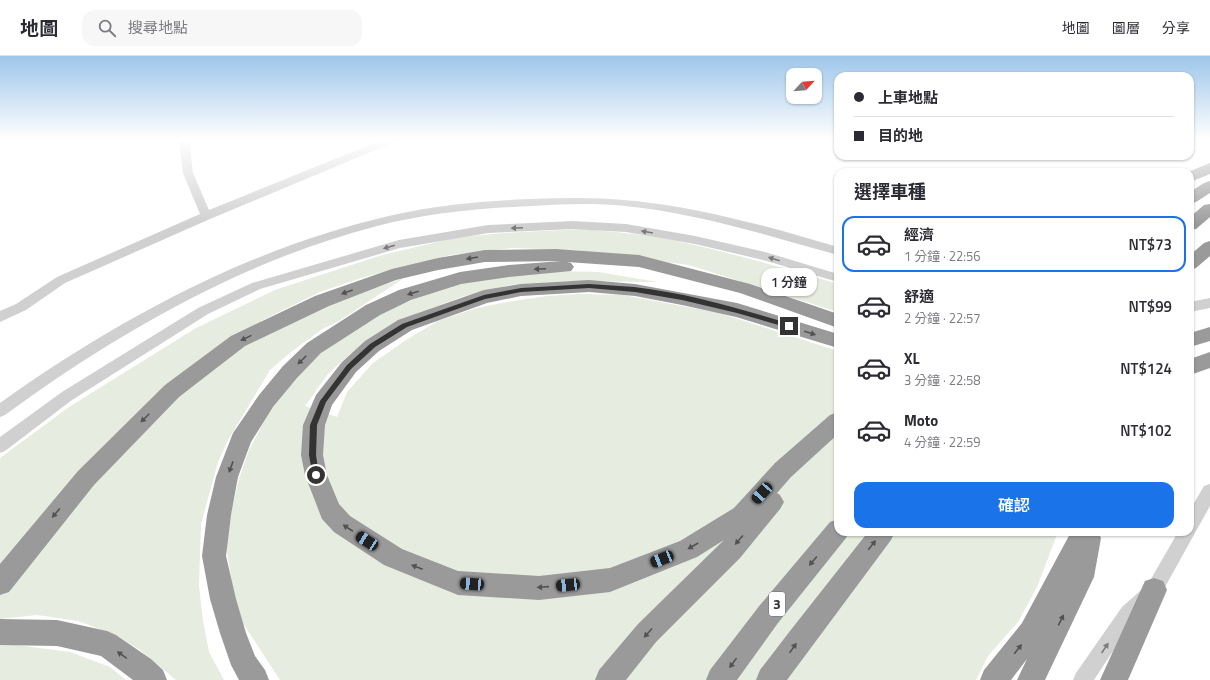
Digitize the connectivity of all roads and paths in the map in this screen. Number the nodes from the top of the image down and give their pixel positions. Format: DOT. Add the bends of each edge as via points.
graph roads {
  1 [pos="187,168"];
  2 [pos="323,168"];
  3 [pos="1210,168"];
  4 [pos="1194,176"];
  5 [pos="1210,186"];
  6 [pos="1194,196"];
  7 [pos="1210,209"];
  8 [pos="206,216"];
  9 [pos="1194,222"];
  10 [pos="1210,247"];
  11 [pos="834,250"];
  12 [pos="1194,261"];
  13 [pos="834,277"];
  14 [pos="61,280"];
  15 [pos="1210,303"];
  16 [pos="0,306"];
  17 [pos="1194,306"];
  18 [pos="0,317"];
  19 [pos="834,320"];
  20 [pos="834,320"];
  21 [pos="1210,334"];
  22 [pos="1194,339"];
  23 [pos="834,340"];
  24 [pos="1210,360"];
  25 [pos="1194,366"];
  26 [pos="0,410"];
  27 [pos="834,425"];
  28 [pos="834,431"];
  29 [pos="0,446"];
  30 [pos="1210,491"];
  31 [pos="1194,519"];
  32 [pos="834,535"];
  33 [pos="879,536"];
  34 [pos="1082,536"];
  35 [pos="1089,536"];
  36 [pos="1185,536"];
  37 [pos="0,583"];
  38 [pos="1154,590"];
  39 [pos="0,632"];
  40 [pos="153,680"];
  41 [pos="255,680"];
  42 [pos="609,680"];
  43 [pos="720,680"];
  44 [pos="770,680"];
  45 [pos="994,680"];
  46 [pos="1031,680"];
  47 [pos="1084,680"];
  48 [pos="1114,680"];
  1 -- 8 [label="street"];
  2 -- 8 [label="street"];
  3 -- 4 [label="highway"];
  5 -- 6 [label="highway"];
  7 -- 9 [label="highway"];
  8 -- 14 [label="street"];
  10 -- 12 [label="highway"];
  11 -- 26 [label="street" via="713,217 624,202 578,200 495,204 375,223 321,239 255,264 170,305 62,368"];
  13 -- 29 [label="street, one-way" via="764,256 626,228 573,225 488,229 399,244 256,286 202,311 67,396"];
  14 -- 16 [label="street"];
  14 -- 18 [label="street" via="21,307"];
  15 -- 17 [label="street"];
  19 -- 37 [label="highway, one-way" via="744,288 639,261 556,255 485,256 392,275 322,301 238,341 172,391 86,478"];
  20 -- 41 [label="highway, one-way" via="699,282 651,272 564,267 460,278 405,295 373,310 314,348 285,378 266,400 241,439 227,477 214,556 233,633 245,665"];
  21 -- 22 [label="highway"];
  27 -- 23 [label="highway, one-way" via="783,470 742,516 688,548 610,580 539,588 458,583 392,557 342,524 330,511 316,475 312,455 314,425 323,401 349,367 372,346 404,325 484,297 521,290 589,286 635,290 737,310"];
  24 -- 25 [label="highway"];
  28 -- 42 [label="highway, one-way" via="731,550 647,633"];
  30 -- 31 [label="street"];
  32 -- 43 [label="highway, 3, one-way" via="769,614"];
  44 -- 33 [label="highway, one-way"];
  45 -- 34 [label="highway, one-way" via="1031,632"];
  46 -- 35 [label="highway, one-way" via="1081,577"];
  36 -- 38 [label="street"];
  47 -- 38 [label="street, one-way" via="1128,613"];
  38 -- 48 [label="highway"];
  40 -- 39 [label="highway, one-way" via="107,644 57,632"];
}
